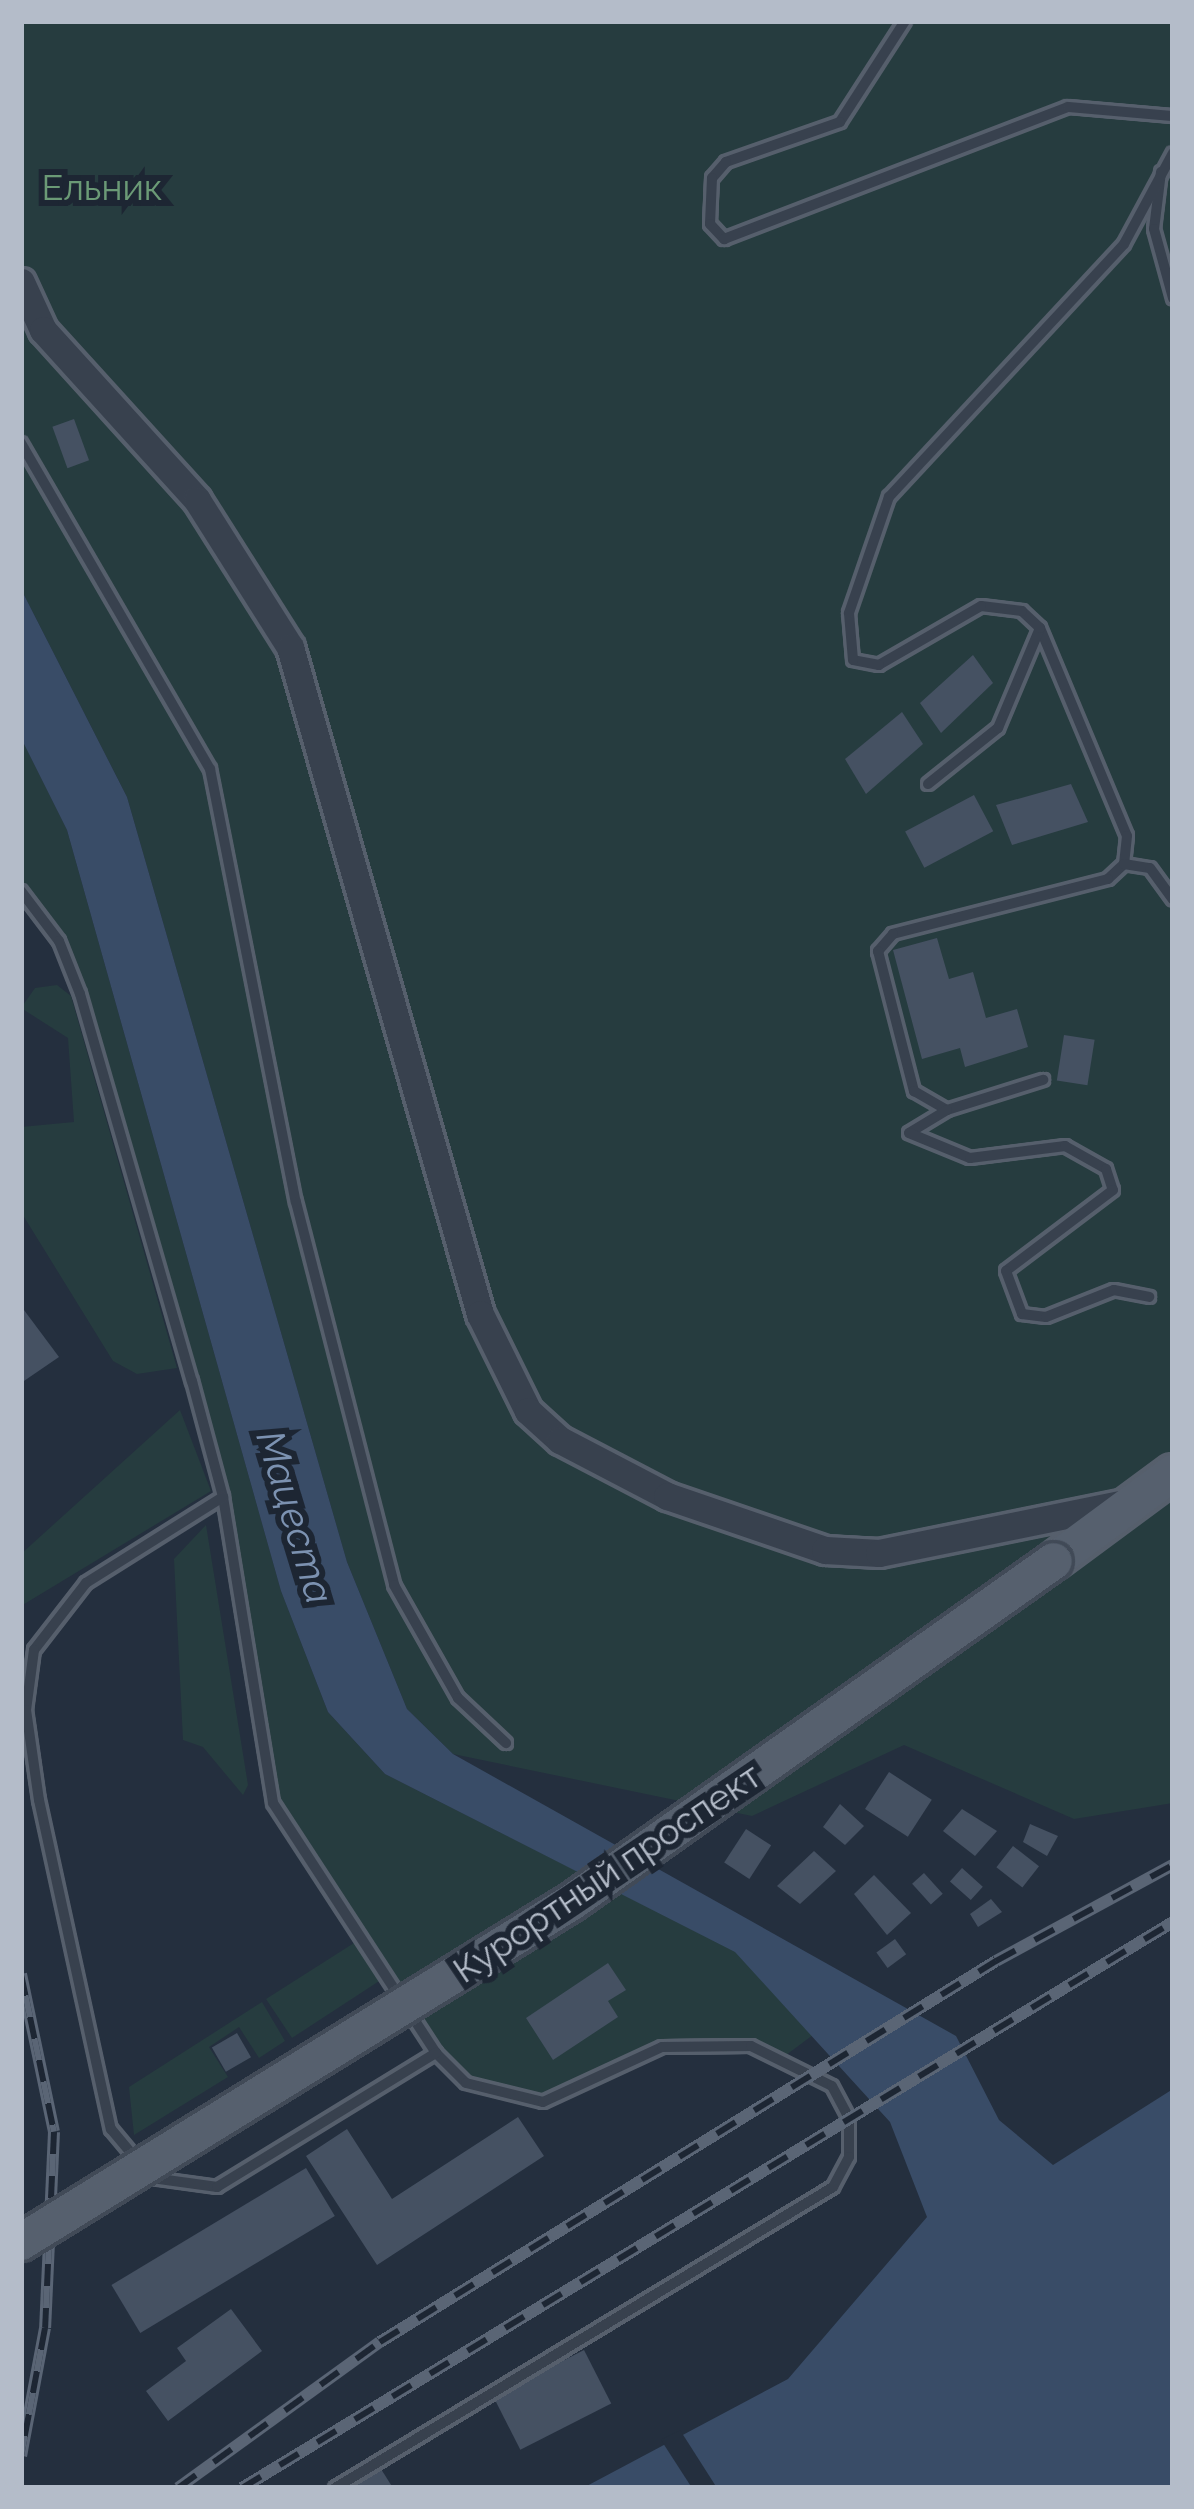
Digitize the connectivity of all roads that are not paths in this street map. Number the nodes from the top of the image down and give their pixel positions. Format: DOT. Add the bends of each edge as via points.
graph roads {
  1 [pos="905,21"];
  2 [pos="1173,116"];
  3 [pos="1173,153"];
  4 [pos="1162,163"];
  5 [pos="23,297"];
  6 [pos="1173,298"];
  7 [pos="21,443"];
  8 [pos="1040,628"];
  9 [pos="928,784"];
  10 [pos="1124,864"];
  11 [pos="21,891"];
  12 [pos="1173,900"];
  13 [pos="1043,1080"];
  14 [pos="947,1110"];
  15 [pos="1149,1297"];
  16 [pos="1173,1473"];
  17 [pos="223,1497"];
  18 [pos="1130,1502"];
  19 [pos="506,1743"];
  20 [pos="436,2053"];
  21 [pos="21,2242"];
  22 [pos="335,2488"];
  1 -- 2 [label="lane" via="840,122 726,162 712,178 710,224 724,239 1068,107"];
  3 -- 4 [label="lane"];
  4 -- 6 [label="lane" via="1154,229"];
  4 -- 8 [label="lane" via="1124,244 889,497 846,641 853,660 879,665 982,606 1022,611"];
  5 -- 18 [label="street" via="197,500 290,647 480,1314 528,1411 560,1441 667,1496 825,1550 879,1553"];
  7 -- 19 [label="lane" via="210,769 296,1202 394,1585 458,1698"];
  8 -- 9 [label="lane" via="998,728"];
  8 -- 10 [label="lane" via="1127,836"];
  10 -- 12 [label="lane" via="1150,868"];
  10 -- 14 [label="lane" via="1108,879 893,934 878,951 914,1091"];
  11 -- 17 [label="lane" via="80,994"];
  13 -- 14 [label="lane"];
  14 -- 15 [label="lane" via="909,1133 970,1158 1065,1146 1106,1169 1113,1190 1006,1271 1022,1313 1046,1317 1114,1290"];
  16 -- 18 [label="main road, Курортный проспект"];
  17 -- 20 [label="lane" via="273,1803"];
  17 -- 20 [label="lane" via="86,1583 34,1650 26,1710 111,2128 152,2178 217,2187"];
  18 -- 21 [label="main road, Курортный проспект, bridge" via="572,1902"];
  20 -- 22 [label="lane" via="466,2083 543,2102 662,2047 751,2046 832,2086 849,2118 849,2157 833,2187 793,2213 537,2356"];
}
